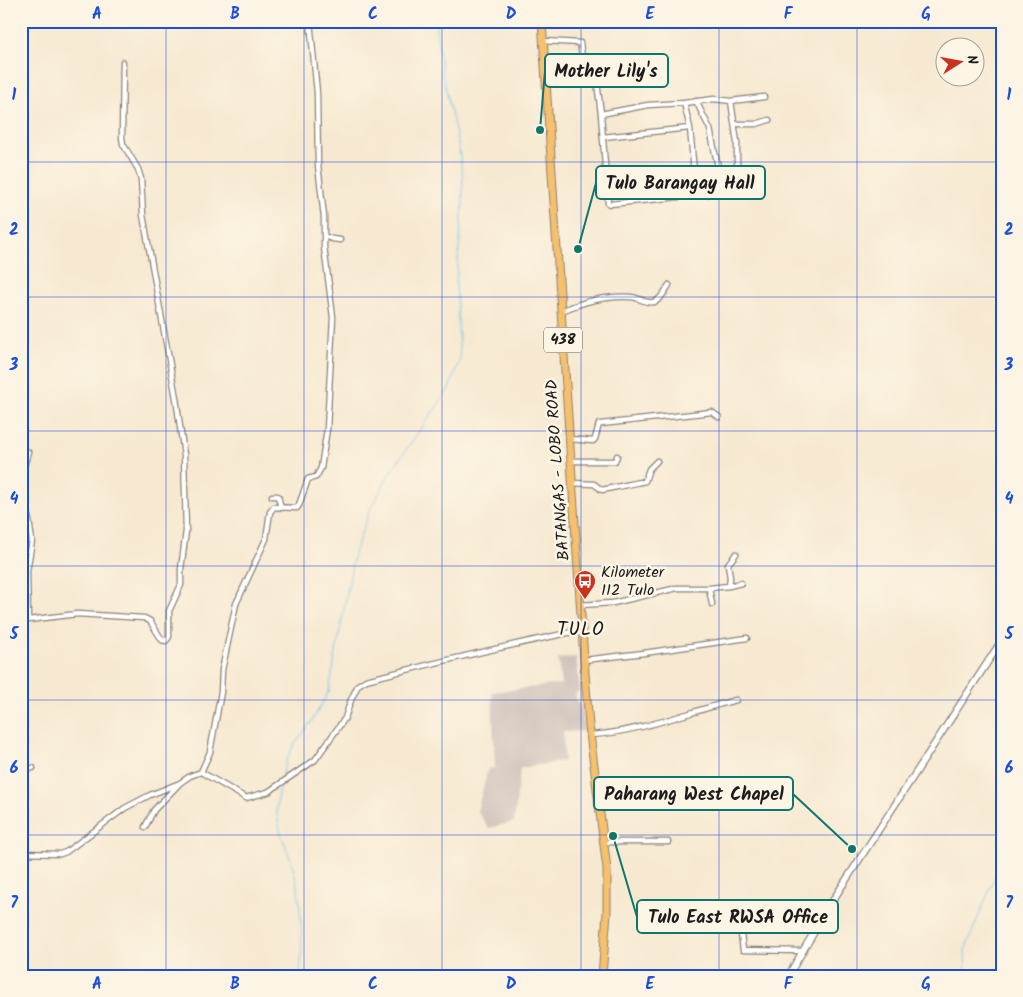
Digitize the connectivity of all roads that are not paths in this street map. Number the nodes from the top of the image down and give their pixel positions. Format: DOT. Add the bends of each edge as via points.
graph roads {
  1 [pos="310,21"];
  2 [pos="542,21"];
  3 [pos="543,41"];
  4 [pos="124,62"];
  5 [pos="764,97"];
  6 [pos="696,101"];
  7 [pos="731,101"];
  8 [pos="684,103"];
  9 [pos="601,114"];
  10 [pos="769,120"];
  11 [pos="735,124"];
  12 [pos="690,128"];
  13 [pos="603,137"];
  14 [pos="718,189"];
  15 [pos="696,194"];
  16 [pos="324,236"];
  17 [pos="340,240"];
  18 [pos="669,285"];
  19 [pos="561,311"];
  20 [pos="719,417"];
  21 [pos="570,439"];
  22 [pos="28,452"];
  23 [pos="617,456"];
  24 [pos="571,461"];
  25 [pos="657,461"];
  26 [pos="572,483"];
  27 [pos="272,496"];
  28 [pos="281,508"];
  29 [pos="736,554"];
  30 [pos="741,583"];
  31 [pos="729,586"];
  32 [pos="709,588"];
  33 [pos="712,604"];
  34 [pos="580,605"];
  35 [pos="28,620"];
  36 [pos="21,625"];
  37 [pos="582,630"];
  38 [pos="747,638"];
  39 [pos="1002,640"];
  40 [pos="584,660"];
  41 [pos="736,700"];
  42 [pos="590,736"];
  43 [pos="33,768"];
  44 [pos="21,770"];
  45 [pos="202,772"];
  46 [pos="180,783"];
  47 [pos="145,827"];
  48 [pos="604,842"];
  49 [pos="668,842"];
  50 [pos="21,852"];
  51 [pos="739,919"];
  52 [pos="803,951"];
  53 [pos="602,976"];
  54 [pos="788,976"];
  1 -- 16 [label="street"];
  2 -- 3 [label="main road, BATANGAS - LOBO ROAD / 438"];
  3 -- 9 [label="street" via="580,43 582,57 595,66"];
  3 -- 19 [label="main road, BATANGAS - LOBO ROAD / 438"];
  4 -- 35 [label="street" via="123,144 142,179 143,215 184,456 186,531 181,585 169,611 170,637 166,641 144,618 77,614"];
  5 -- 7 [label="street"];
  6 -- 7 [label="street"];
  6 -- 8 [label="street"];
  6 -- 14 [label="street" via="710,129 718,167"];
  7 -- 11 [label="street"];
  8 -- 9 [label="street" via="648,105"];
  8 -- 12 [label="street"];
  9 -- 13 [label="street"];
  10 -- 11 [label="street"];
  11 -- 14 [label="street" via="739,178"];
  12 -- 13 [label="street"];
  12 -- 15 [label="street"];
  13 -- 15 [label="street" via="608,203"];
  14 -- 15 [label="street" via="708,194"];
  16 -- 17 [label="street"];
  16 -- 28 [label="street" via="333,317 321,468 316,477 308,479 297,508"];
  18 -- 19 [label="street" via="653,303 617,297 584,302"];
  19 -- 21 [label="main road, BATANGAS - LOBO ROAD / 438"];
  20 -- 21 [label="street" via="712,412 599,424 595,440"];
  21 -- 24 [label="main road, BATANGAS - LOBO ROAD / 438"];
  22 -- 35 [label="street" via="22,474 32,542 27,571"];
  23 -- 24 [label="street" via="614,461"];
  24 -- 26 [label="main road, BATANGAS - LOBO ROAD / 438"];
  25 -- 26 [label="street" via="649,469 646,481 602,490 594,484"];
  26 -- 34 [label="main road, BATANGAS - LOBO ROAD / 438"];
  27 -- 28 [label="street" via="278,496"];
  28 -- 45 [label="street" via="274,507 270,512 266,539 236,604 210,752"];
  29 -- 31 [label="street" via="728,564"];
  30 -- 31 [label="street"];
  31 -- 32 [label="street"];
  32 -- 33 [label="street"];
  32 -- 34 [label="street" via="677,588 613,603"];
  34 -- 37 [label="main road, BATANGAS - LOBO ROAD / 438"];
  35 -- 36 [label="street"];
  37 -- 40 [label="main road, BATANGAS - LOBO ROAD / 438"];
  37 -- 45 [label="street" via="506,645 366,680 358,685 345,718 317,757 268,792 246,798"];
  38 -- 40 [label="street"];
  39 -- 52 [label="street"];
  40 -- 42 [label="main road, BATANGAS - LOBO ROAD / 438"];
  41 -- 42 [label="street" via="637,728"];
  42 -- 48 [label="main road, BATANGAS - LOBO ROAD / 438"];
  43 -- 44 [label="street"];
  45 -- 46 [label="street"];
  46 -- 47 [label="street" via="154,810"];
  46 -- 50 [label="street" via="125,808 66,852"];
  48 -- 49 [label="street"];
  48 -- 53 [label="main road, BATANGAS - LOBO ROAD / 438" via="607,897"];
  51 -- 52 [label="street" via="743,950"];
  52 -- 54 [label="street"];
}
